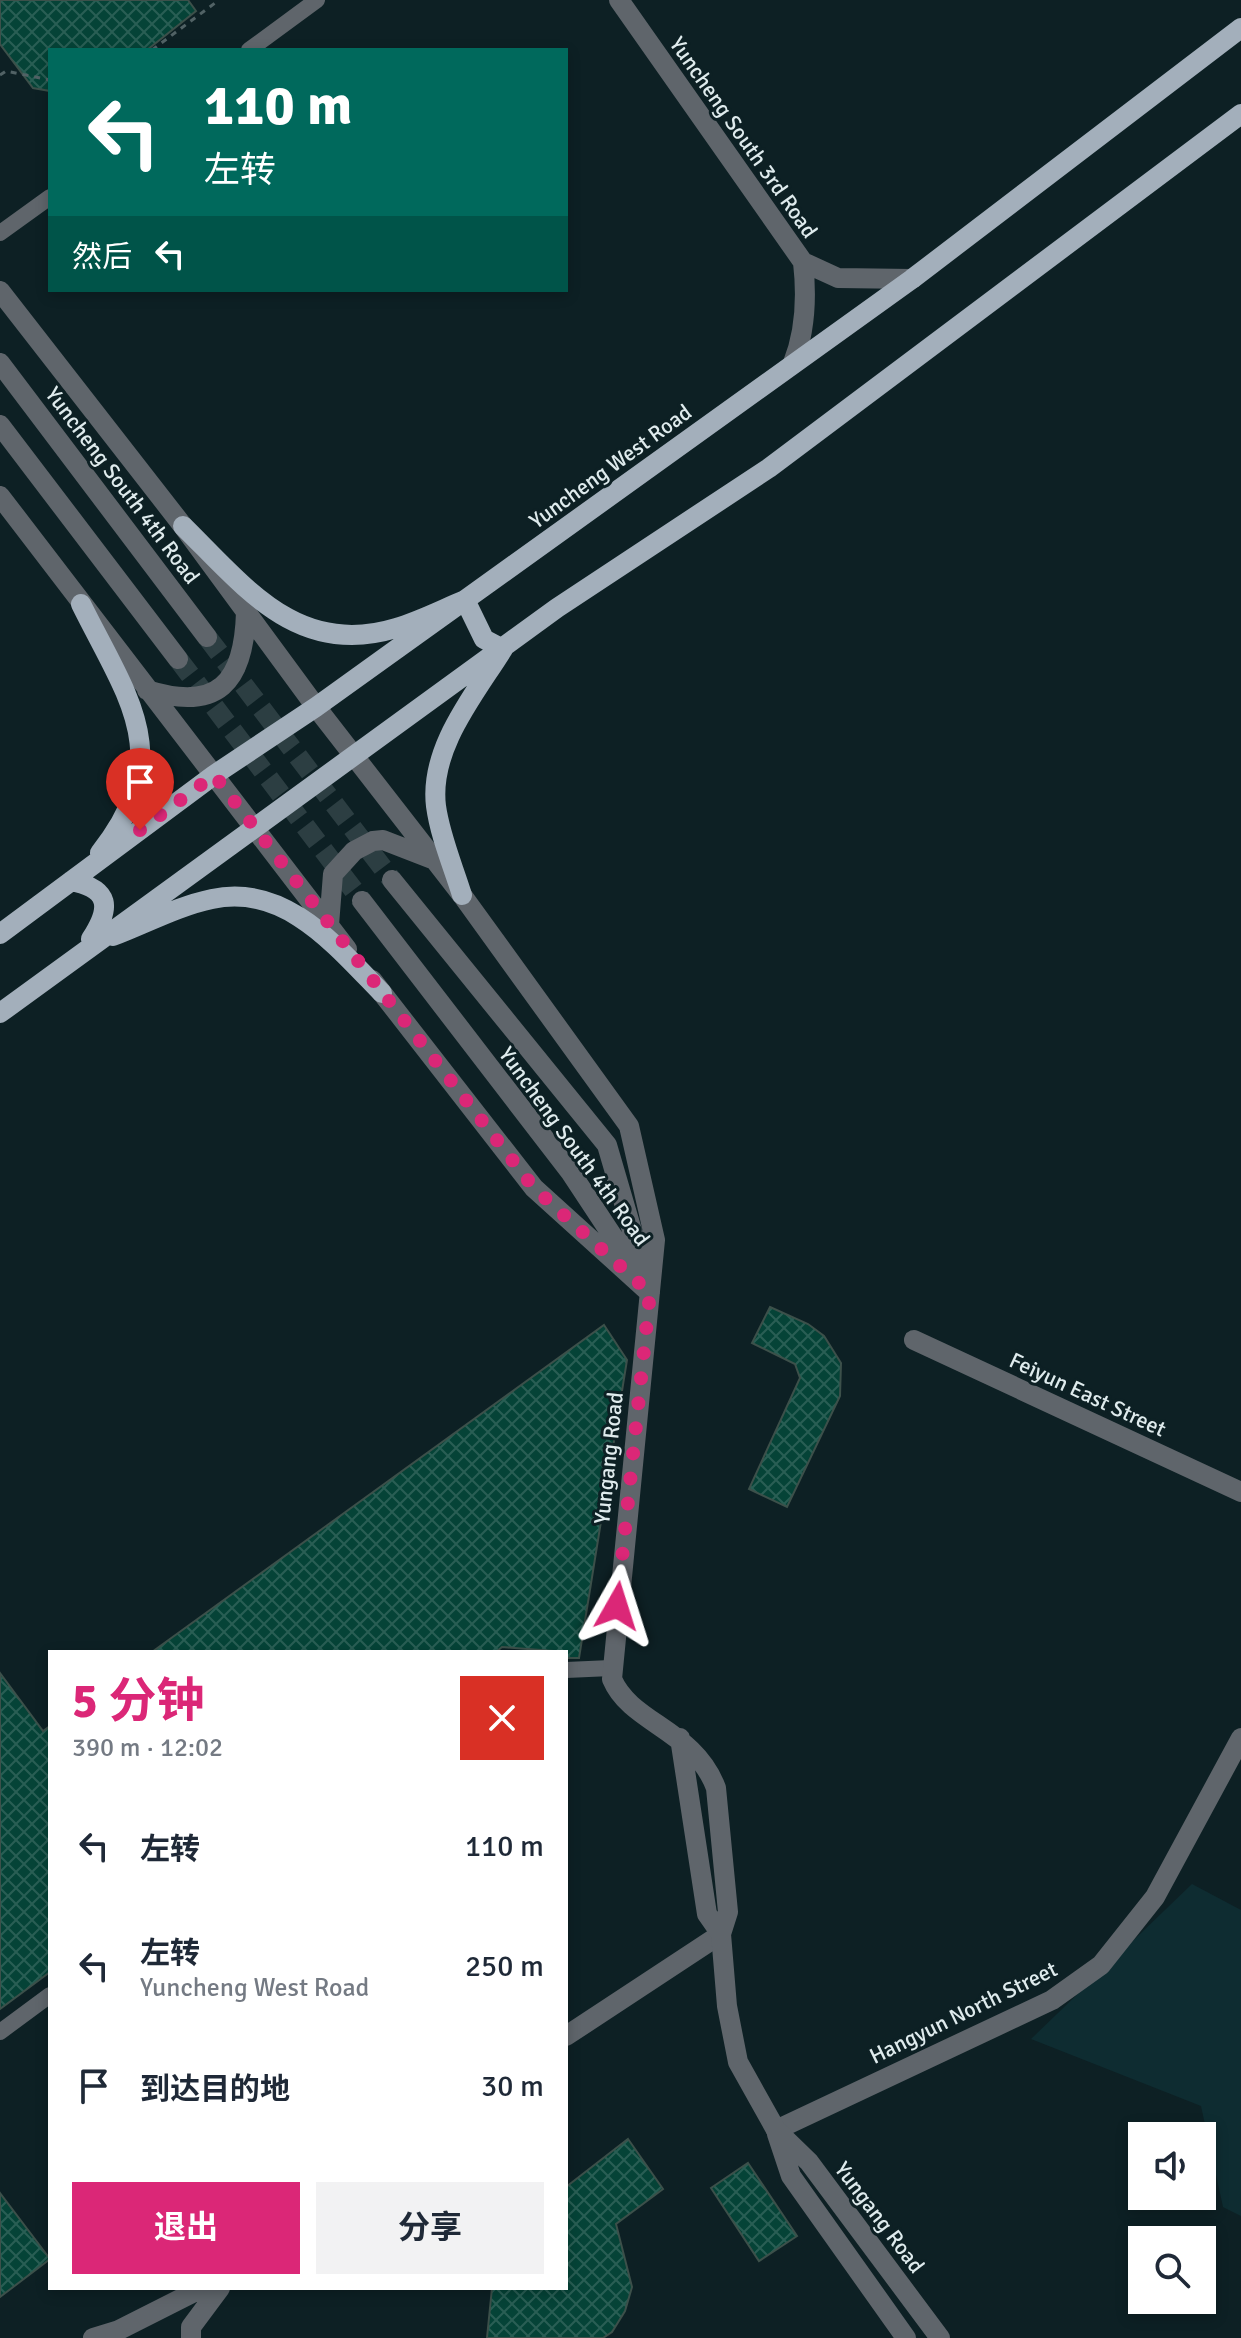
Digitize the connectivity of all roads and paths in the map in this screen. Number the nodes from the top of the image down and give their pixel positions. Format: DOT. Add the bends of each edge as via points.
graph roads {
  1 [pos="219,0"];
  2 [pos="317,0"];
  3 [pos="619,0"];
  4 [pos="1241,28"];
  5 [pos="155,48"];
  6 [pos="252,48"];
  7 [pos="0,75"];
  8 [pos="48,80"];
  9 [pos="1241,114"];
  10 [pos="48,198"];
  11 [pos="0,233"];
  12 [pos="803,262"];
  13 [pos="912,279"];
  14 [pos="0,291"];
  15 [pos="0,363"];
  16 [pos="793,363"];
  17 [pos="0,425"];
  18 [pos="0,496"];
  19 [pos="183,526"];
  20 [pos="465,600"];
  21 [pos="81,604"];
  22 [pos="246,612"];
  23 [pos="207,637"];
  24 [pos="503,649"];
  25 [pos="178,659"];
  26 [pos="147,690"];
  27 [pos="316,707"];
  28 [pos="352,755"];
  29 [pos="214,775"];
  30 [pos="253,826"];
  31 [pos="436,861"];
  32 [pos="392,880"];
  33 [pos="71,881"];
  34 [pos="462,895"];
  35 [pos="362,901"];
  36 [pos="329,925"];
  37 [pos="0,934"];
  38 [pos="87,946"];
  39 [pos="382,993"];
  40 [pos="0,1013"];
  41 [pos="650,1293"];
  42 [pos="914,1340"];
  43 [pos="1241,1492"];
  44 [pos="611,1668"];
  45 [pos="568,1670"];
  46 [pos="1241,1738"];
  47 [pos="721,1934"];
  48 [pos="48,1996"];
  49 [pos="0,2032"];
  50 [pos="568,2035"];
  51 [pos="776,2130"];
  52 [pos="198,2290"];
  53 [pos="219,2290"];
  54 [pos="93,2338"];
  55 [pos="191,2338"];
  56 [pos="906,2338"];
  57 [pos="940,2338"];
  1 -- 5 [label="path"];
  2 -- 6 [label="street"];
  3 -- 12 [label="street, Yuncheng South 3rd Road"];
  4 -- 13 [label="main road, Yuncheng West Road"];
  7 -- 8 [label="path" via="6,71"];
  9 -- 24 [label="main road" via="769,468"];
  10 -- 11 [label="street"];
  12 -- 13 [label="street, Yuncheng South 3rd Road" via="838,278"];
  12 -- 16 [label="street, Yuncheng South 3rd Road" via="802,340"];
  13 -- 16 [label="main road, Yuncheng West Road"];
  14 -- 19 [label="street, Yungang Road"];
  15 -- 23 [label="street, Yuncheng South 4th Road"];
  16 -- 20 [label="main road, Yuncheng West Road"];
  17 -- 25 [label="street"];
  18 -- 21 [label="street"];
  19 -- 20 [label="main road" via="268,607 307,629 352,636 396,628"];
  19 -- 22 [label="street, Yungang Road"];
  20 -- 24 [label="main road" via="484,639"];
  20 -- 27 [label="main road, Yuncheng West Road"];
  21 -- 26 [label="street"];
  21 -- 33 [label="main road" via="131,706 140,732 142,770 123,819 102,852"];
  22 -- 26 [label="street" via="240,660 216,692 195,699"];
  22 -- 27 [label="street, Yungang Road"];
  24 -- 28 [label="main road"];
  24 -- 34 [label="main road" via="454,729 437,779 440,823"];
  26 -- 29 [label="street"];
  27 -- 28 [label="street, Yungang Road"];
  27 -- 29 [label="main road, Yuncheng West Road"];
  28 -- 30 [label="main road"];
  28 -- 31 [label="street, Yungang Road"];
  29 -- 30 [label="street"];
  29 -- 33 [label="main road, Yuncheng West Road"];
  30 -- 36 [label="street"];
  30 -- 38 [label="main road"];
  31 -- 34 [label="street, Yungang Road"];
  31 -- 36 [label="street" via="383,840 354,851 333,874"];
  32 -- 41 [label="street, Yuncheng South 4th Road" via="607,1145"];
  33 -- 37 [label="main road, Yuncheng West Road"];
  33 -- 38 [label="main road" via="97,889 104,900 104,915"];
  34 -- 41 [label="street, Yungang Road" via="629,1126 655,1240"];
  35 -- 41 [label="street, Yuncheng South 4th Road" via="571,1173"];
  36 -- 39 [label="street"];
  38 -- 39 [label="main road" via="210,899 254,897 312,924"];
  38 -- 40 [label="main road"];
  39 -- 41 [label="street" via="534,1188"];
  41 -- 44 [label="street, Yungang Road"];
  42 -- 43 [label="street, Feiyun East Street"];
  44 -- 45 [label="street"];
  44 -- 47 [label="street, Yungang Road" via="615,1687 624,1697 680,1738 707,1914"];
  46 -- 51 [label="street, Hangyun North Street" via="1155,1897 1101,1965 1052,2000"];
  47 -- 50 [label="street"];
  47 -- 51 [label="street, Yungang Road" via="738,2062"];
  48 -- 49 [label="street"];
  51 -- 56 [label="street, Yungang Road" via="791,2176"];
  51 -- 57 [label="street, Yungang Road" via="809,2162"];
  52 -- 54 [label="street"];
  53 -- 55 [label="street" via="191,2327"];
}
